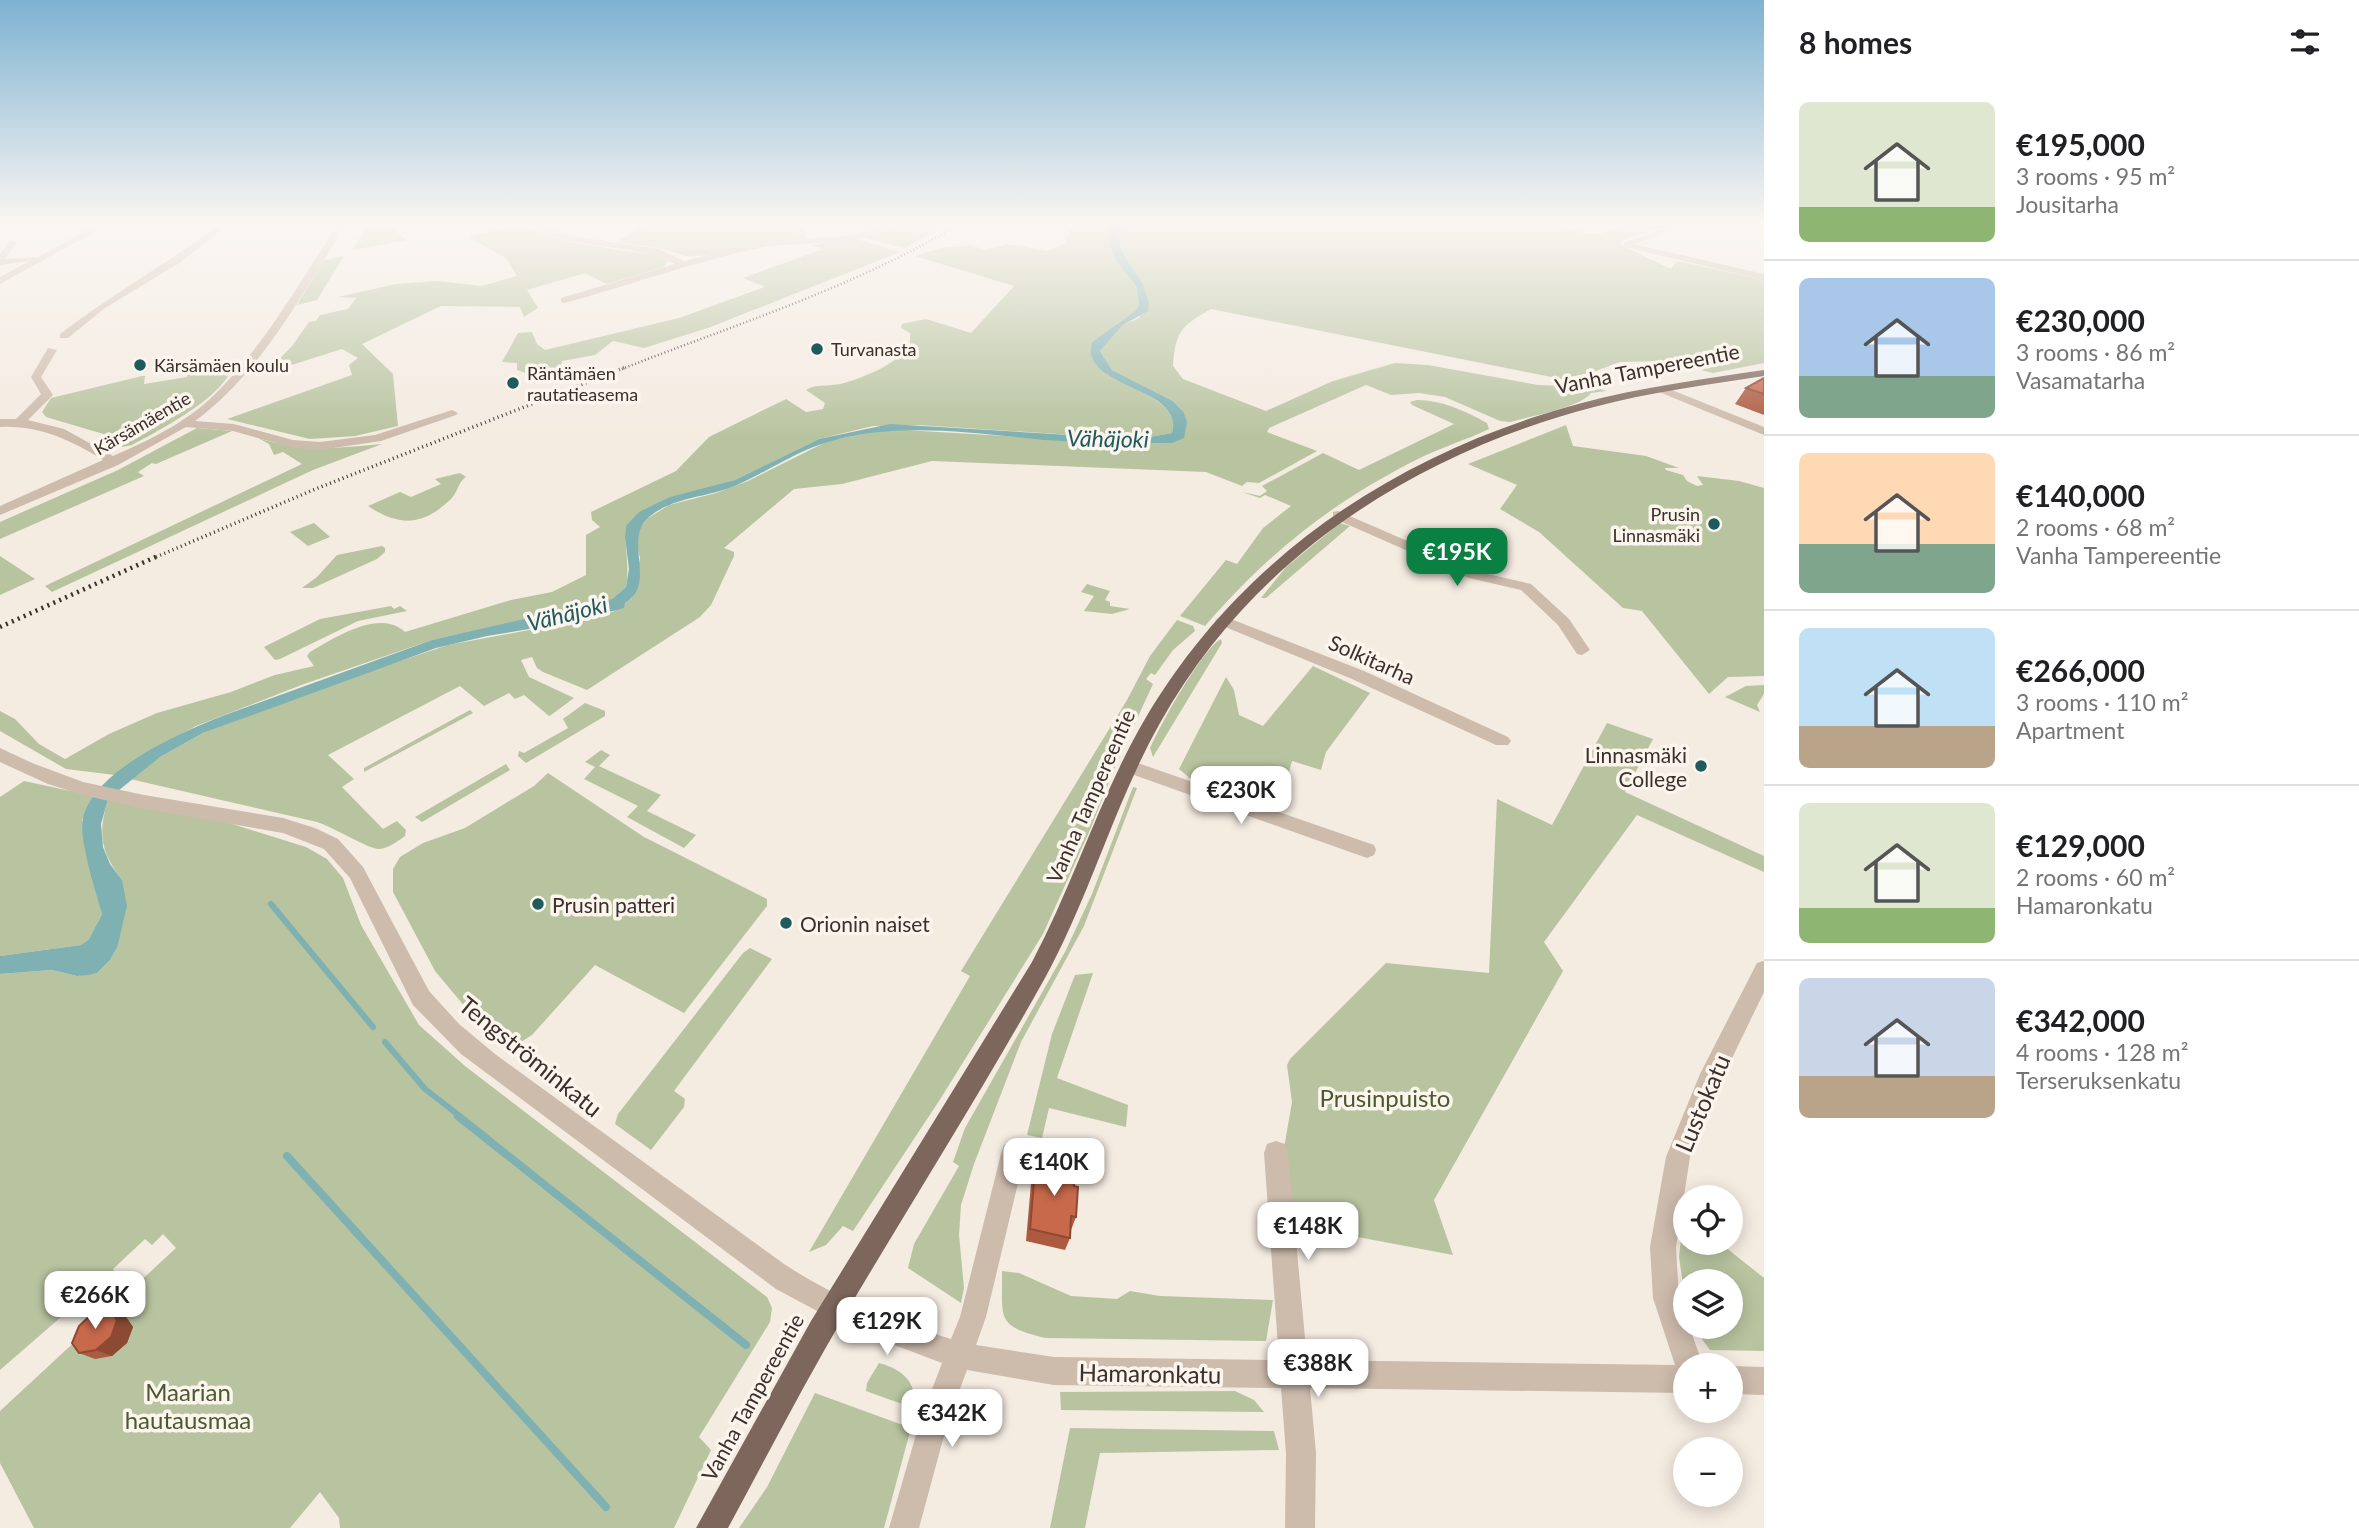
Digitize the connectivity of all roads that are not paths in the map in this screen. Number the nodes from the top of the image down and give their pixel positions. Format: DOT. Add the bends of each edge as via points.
graph roads {
  1 [pos="123,294"];
  2 [pos="296,294"];
  3 [pos="583,294"];
  4 [pos="564,300"];
  5 [pos="64,336"];
  6 [pos="52,350"];
  7 [pos="1764,373"];
  8 [pos="1663,390"];
  9 [pos="452,413"];
  10 [pos="20,421"];
  11 [pos="184,423"];
  12 [pos="0,424"];
  13 [pos="1764,431"];
  14 [pos="114,462"];
  15 [pos="0,511"];
  16 [pos="1338,515"];
  17 [pos="1223,621"];
  18 [pos="1581,650"];
  19 [pos="1502,741"];
  20 [pos="0,754"];
  21 [pos="1129,766"];
  22 [pos="1367,850"];
  23 [pos="1764,970"];
  24 [pos="1276,1153"];
  25 [pos="1013,1154"];
  26 [pos="835,1306"];
  27 [pos="1685,1353"];
  28 [pos="958,1356"];
  29 [pos="1294,1375"];
  30 [pos="1673,1379"];
  31 [pos="1743,1380"];
  32 [pos="1764,1381"];
  33 [pos="710,1528"];
  34 [pos="904,1528"];
  35 [pos="1300,1528"];
  1 -- 5 [label="street"];
  2 -- 11 [label="street, Kärsämäentie" via="248,366 223,393"];
  3 -- 4 [label="street"];
  6 -- 10 [label="street" via="36,377 47,395"];
  7 -- 8 [label="main road, Vanha Tampereentie"];
  8 -- 13 [label="street"];
  8 -- 16 [label="main road, Vanha Tampereentie" via="1585,406 1496,434 1406,474"];
  9 -- 11 [label="street" via="377,438 320,446"];
  10 -- 12 [label="street"];
  10 -- 14 [label="street" via="70,436"];
  11 -- 14 [label="street, Kärsämäentie"];
  14 -- 15 [label="street, Kärsämäentie"];
  16 -- 17 [label="main road, Vanha Tampereentie" via="1273,566"];
  16 -- 18 [label="street" via="1460,570 1526,587 1564,622"];
  17 -- 19 [label="street, Solkitarha" via="1358,675"];
  17 -- 21 [label="main road, Vanha Tampereentie" via="1174,683"];
  20 -- 26 [label="street, Tengströminkatu" via="60,782 266,822 330,844 355,871 421,998 456,1034 792,1285"];
  21 -- 22 [label="street"];
  21 -- 26 [label="main road, Vanha Tampereentie" via="1066,919"];
  23 -- 27 [label="street, Lustokatu" via="1708,1082 1678,1157 1663,1247 1666,1298"];
  24 -- 29 [label="street"];
  25 -- 28 [label="street" via="973,1317"];
  26 -- 28 [label="street, Hamaronkatu"];
  26 -- 33 [label="main road, Vanha Tampereentie"];
  28 -- 29 [label="street, Hamaronkatu" via="1017,1369"];
  28 -- 34 [label="street"];
  29 -- 30 [label="street, Hamaronkatu"];
  29 -- 35 [label="street" via="1301,1453"];
  31 -- 32 [label="street"];
}
